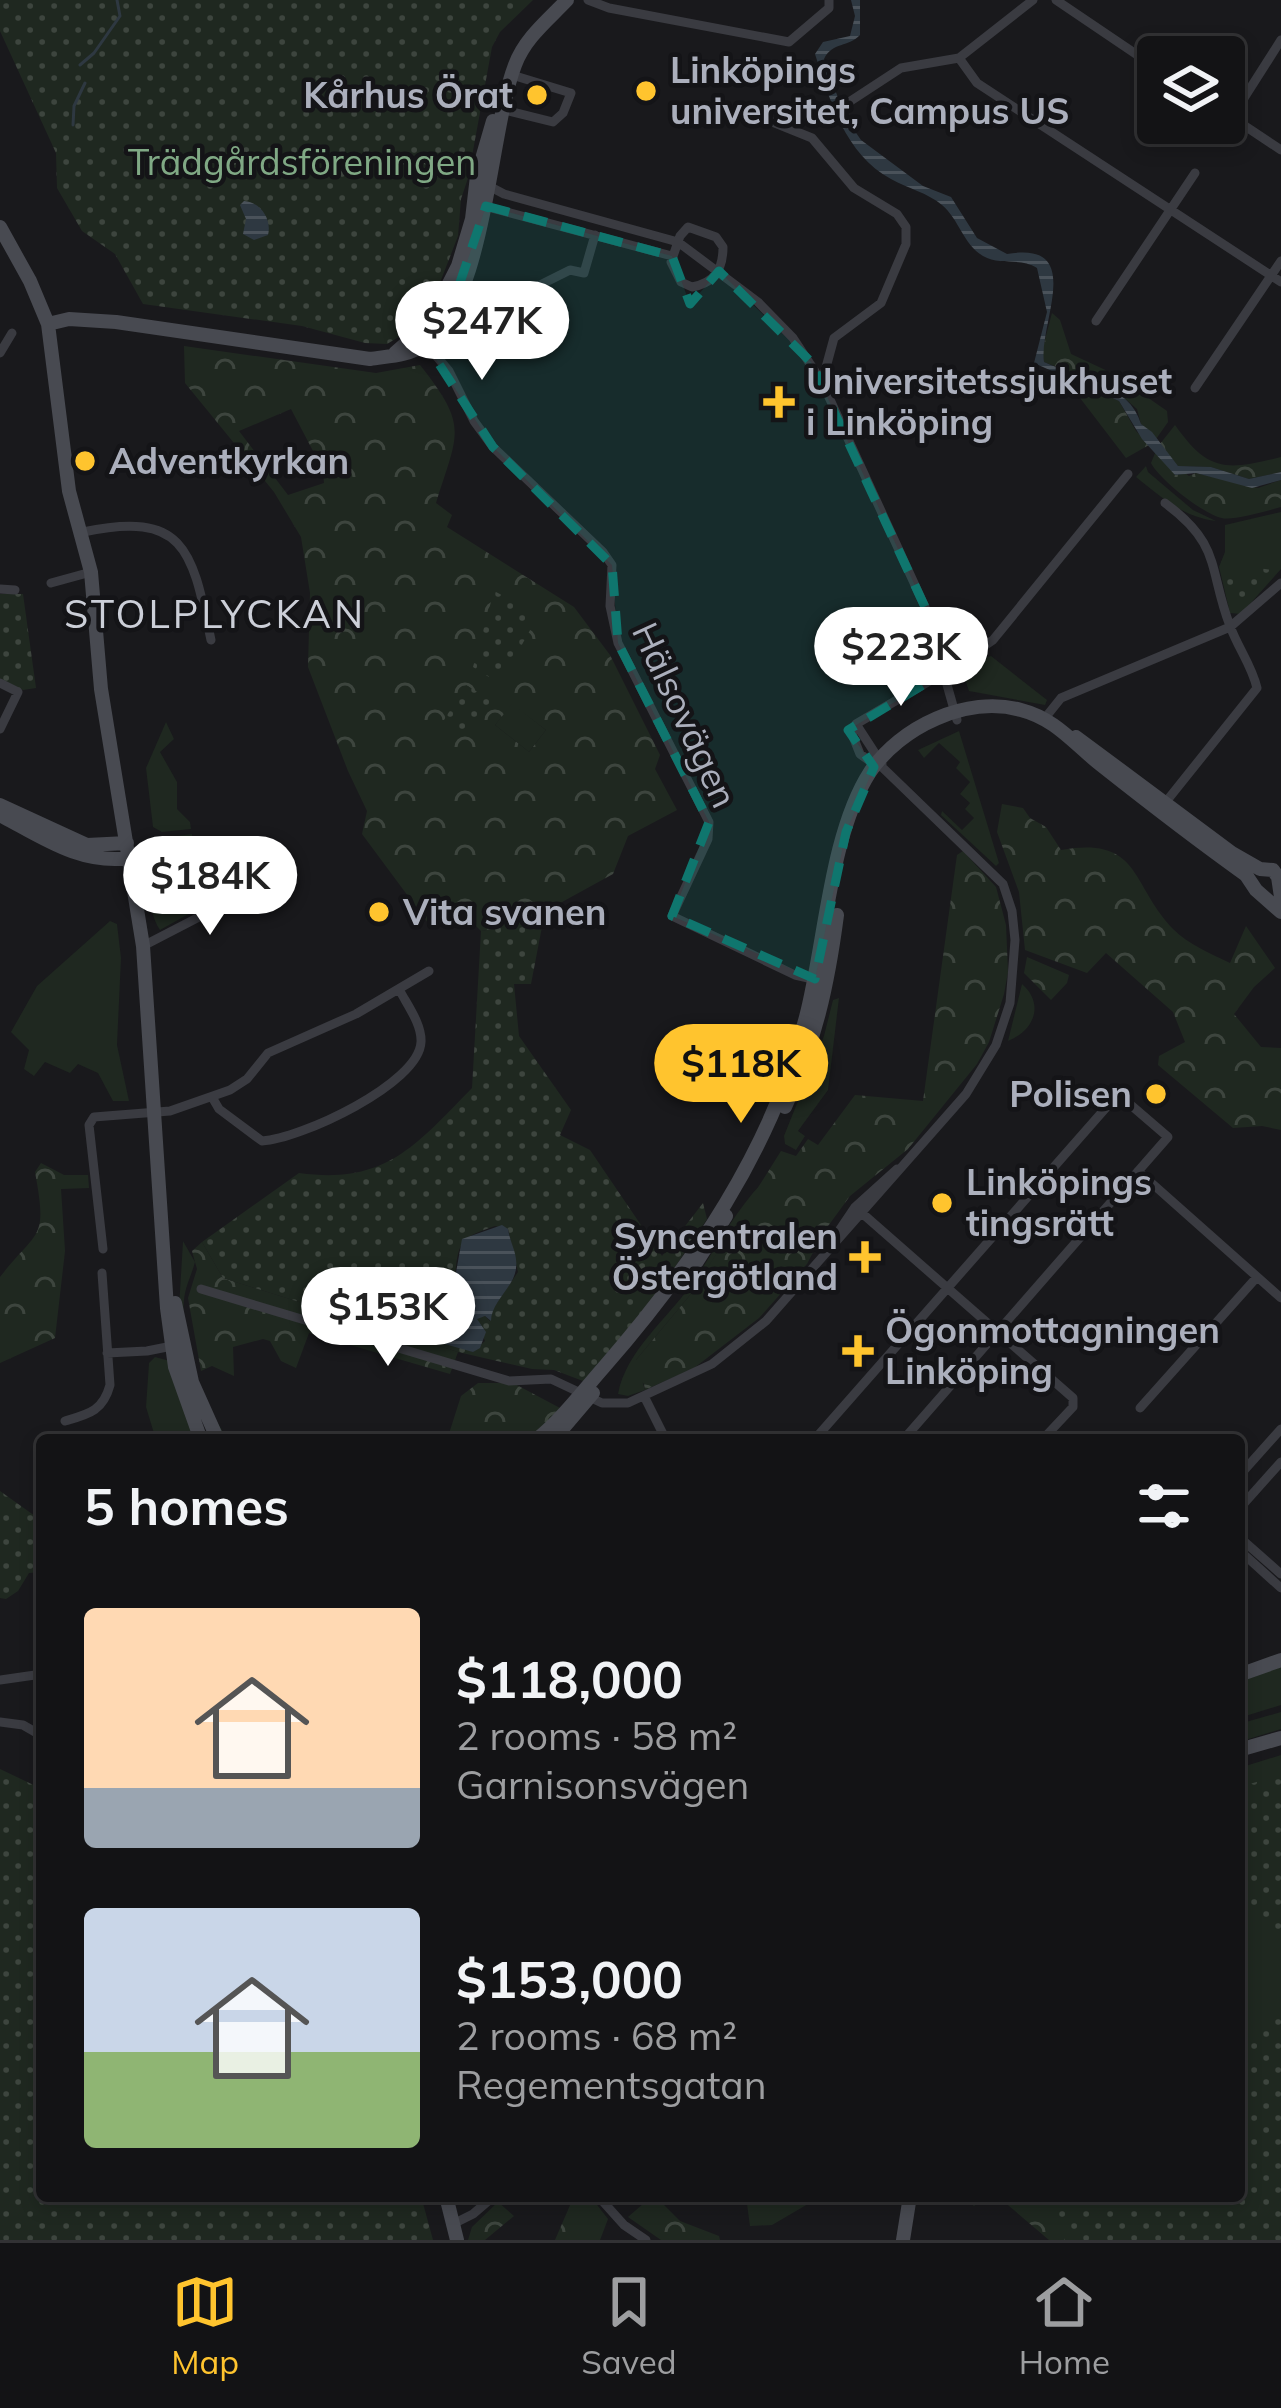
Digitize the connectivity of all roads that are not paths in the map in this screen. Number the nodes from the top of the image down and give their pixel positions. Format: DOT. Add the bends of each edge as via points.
graph roads {
  1 [pos="558,0"];
  2 [pos="567,0"];
  3 [pos="588,0"];
  4 [pos="829,0"];
  5 [pos="1033,0"];
  6 [pos="1056,0"];
  7 [pos="1281,40"];
  8 [pos="1137,55"];
  9 [pos="958,58"];
  10 [pos="512,75"];
  11 [pos="1245,89"];
  12 [pos="846,104"];
  13 [pos="500,109"];
  14 [pos="755,115"];
  15 [pos="1245,126"];
  16 [pos="490,132"];
  17 [pos="1281,150"];
  18 [pos="1195,173"];
  19 [pos="489,188"];
  20 [pos="481,205"];
  21 [pos="1170,210"];
  22 [pos="0,227"];
  23 [pos="596,235"];
  24 [pos="678,242"];
  25 [pos="672,256"];
  26 [pos="1281,261"];
  27 [pos="719,271"];
  28 [pos="1276,279"];
  29 [pos="484,313"];
  30 [pos="1096,321"];
  31 [pos="48,324"];
  32 [pos="12,333"];
  33 [pos="422,339"];
  34 [pos="0,352"];
  35 [pos="822,382"];
  36 [pos="1195,388"];
  37 [pos="1128,474"];
  38 [pos="1165,502"];
  39 [pos="83,532"];
  40 [pos="91,572"];
  41 [pos="51,583"];
  42 [pos="1281,583"];
  43 [pos="0,589"];
  44 [pos="15,590"];
  45 [pos="1230,627"];
  46 [pos="211,640"];
  47 [pos="940,659"];
  48 [pos="943,673"];
  49 [pos="0,683"];
  50 [pos="956,716"];
  51 [pos="1040,717"];
  52 [pos="0,729"];
  53 [pos="879,764"];
  54 [pos="0,805"];
  55 [pos="1162,806"];
  56 [pos="0,815"];
  57 [pos="128,851"];
  58 [pos="1267,870"];
  59 [pos="259,886"];
  60 [pos="1275,893"];
  61 [pos="1281,912"];
  62 [pos="143,946"];
  63 [pos="429,970"];
  64 [pos="822,981"];
  65 [pos="400,991"];
  66 [pos="212,1097"];
  67 [pos="158,1112"];
  68 [pos="1138,1171"];
  69 [pos="858,1210"];
  70 [pos="103,1249"];
  71 [pos="102,1273"];
  72 [pos="1258,1277"];
  73 [pos="948,1287"];
  74 [pos="201,1288"];
  75 [pos="1281,1298"];
  76 [pos="998,1332"];
  77 [pos="177,1345"];
  78 [pos="107,1353"];
  79 [pos="585,1397"];
  80 [pos="645,1398"];
  81 [pos="1140,1408"];
  82 [pos="65,1420"];
  83 [pos="1281,1429"];
  84 [pos="199,1434"];
  85 [pos="215,1434"];
  86 [pos="543,1434"];
  87 [pos="557,1434"];
  88 [pos="663,1434"];
  89 [pos="819,1434"];
  90 [pos="908,1434"];
  91 [pos="1048,1434"];
  92 [pos="1270,1441"];
  93 [pos="1281,1450"];
  94 [pos="1281,1462"];
  95 [pos="1245,1469"];
  96 [pos="1245,1503"];
  97 [pos="1245,1548"];
  98 [pos="1245,1549"];
  99 [pos="1281,1574"];
  100 [pos="1281,1588"];
  101 [pos="1281,1660"];
  102 [pos="1245,1673"];
  103 [pos="36,1675"];
  104 [pos="0,1680"];
  105 [pos="0,1722"];
  106 [pos="36,1733"];
  107 [pos="1281,1738"];
  108 [pos="1245,1748"];
  109 [pos="448,2202"];
  110 [pos="487,2202"];
  111 [pos="603,2202"];
  112 [pos="909,2202"];
  113 [pos="453,2224"];
  114 [pos="457,2240"];
  115 [pos="646,2240"];
  116 [pos="903,2240"];
  1 -- 13 [label="main road" via="512,51"];
  2 -- 10 [label="main road" via="534,34"];
  3 -- 4 [label="street" via="789,42"];
  5 -- 9 [label="street"];
  6 -- 8 [label="street"];
  7 -- 11 [label="street"];
  9 -- 12 [label="street" via="901,68"];
  9 -- 21 [label="street" via="977,83"];
  10 -- 13 [label="main road"];
  10 -- 13 [label="street" via="571,93 568,103 553,122"];
  13 -- 16 [label="main road"];
  13 -- 19 [label="main road"];
  14 -- 35 [label="street" via="812,137 854,188 906,227 881,303 840,331"];
  15 -- 17 [label="street"];
  16 -- 19 [label="street" via="483,180"];
  16 -- 20 [label="main road" via="477,176"];
  18 -- 21 [label="street"];
  19 -- 20 [label="main road"];
  19 -- 24 [label="street"];
  20 -- 23 [label="street"];
  20 -- 33 [label="main road"];
  21 -- 28 [label="street"];
  21 -- 30 [label="street"];
  22 -- 31 [label="main road"];
  23 -- 25 [label="street"];
  23 -- 29 [label="street" via="584,273 570,270"];
  24 -- 25 [label="street"];
  24 -- 27 [label="street"];
  24 -- 27 [label="street" via="688,227 716,237 723,247"];
  25 -- 27 [label="street" via="688,286"];
  26 -- 28 [label="street"];
  27 -- 35 [label="street" via="783,326"];
  28 -- 36 [label="street"];
  31 -- 33 [label="main road" via="116,322 349,357 408,354"];
  31 -- 39 [label="main road" via="69,491"];
  32 -- 34 [label="street"];
  33 -- 64 [label="street, Hälsovägen" via="493,447 612,565 618,644 710,822 672,916"];
  35 -- 47 [label="street" via="925,607"];
  37 -- 47 [label="street" via="993,640"];
  38 -- 45 [label="street" via="1204,540"];
  39 -- 40 [label="main road"];
  39 -- 46 [label="street" via="135,524 177,542 194,569"];
  40 -- 41 [label="street"];
  40 -- 57 [label="main road"];
  42 -- 45 [label="street"];
  43 -- 44 [label="street"];
  45 -- 51 [label="street" via="1061,698"];
  45 -- 55 [label="street" via="1257,688"];
  47 -- 48 [label="street"];
  48 -- 50 [label="street"];
  48 -- 53 [label="street" via="856,724"];
  49 -- 52 [label="street" via="18,692"];
  50 -- 51 [label="main road"];
  50 -- 53 [label="main road"];
  51 -- 55 [label="main road" via="1092,746"];
  53 -- 64 [label="main road" via="845,832"];
  53 -- 69 [label="street" via="998,877 1015,940 1010,1003 987,1062"];
  54 -- 57 [label="main road" via="86,845"];
  55 -- 58 [label="main road"];
  56 -- 57 [label="main road" via="83,857 103,861"];
  57 -- 62 [label="main road"];
  58 -- 60 [label="main road"];
  58 -- 60 [label="main road" via="1256,890"];
  59 -- 62 [label="street"];
  60 -- 61 [label="main road"];
  62 -- 67 [label="main road" via="157,1030"];
  63 -- 65 [label="street"];
  64 -- 79 [label="main road" via="753,1155 672,1287"];
  65 -- 66 [label="street" via="268,1053 247,1079"];
  65 -- 66 [label="street" via="421,1034 418,1056 344,1114 262,1141"];
  66 -- 67 [label="street"];
  67 -- 70 [label="street" via="90,1122"];
  67 -- 77 [label="main road"];
  68 -- 72 [label="street"];
  68 -- 73 [label="street" via="1168,1137 1118,1094"];
  68 -- 76 [label="street"];
  69 -- 73 [label="street"];
  69 -- 80 [label="street" via="766,1321 729,1353"];
  71 -- 78 [label="street"];
  72 -- 75 [label="street"];
  72 -- 81 [label="street"];
  73 -- 76 [label="street"];
  73 -- 89 [label="street"];
  74 -- 79 [label="street" via="509,1382 551,1379"];
  76 -- 90 [label="street"];
  76 -- 91 [label="street" via="1073,1398"];
  77 -- 78 [label="street"];
  77 -- 84 [label="main road"];
  77 -- 85 [label="main road"];
  78 -- 82 [label="street" via="106,1399 97,1411"];
  79 -- 80 [label="street" via="615,1405"];
  79 -- 86 [label="main road"];
  79 -- 87 [label="main road"];
  80 -- 88 [label="street"];
  83 -- 92 [label="street"];
  92 -- 93 [label="street"];
  92 -- 95 [label="street"];
  94 -- 96 [label="street"];
  97 -- 99 [label="street"];
  98 -- 100 [label="street"];
  101 -- 102 [label="main road"];
  103 -- 104 [label="street"];
  105 -- 106 [label="street"];
  107 -- 108 [label="main road"];
  109 -- 113 [label="main road"];
  110 -- 113 [label="street"];
  111 -- 115 [label="street"];
  112 -- 116 [label="main road"];
  113 -- 114 [label="main road"];
}
